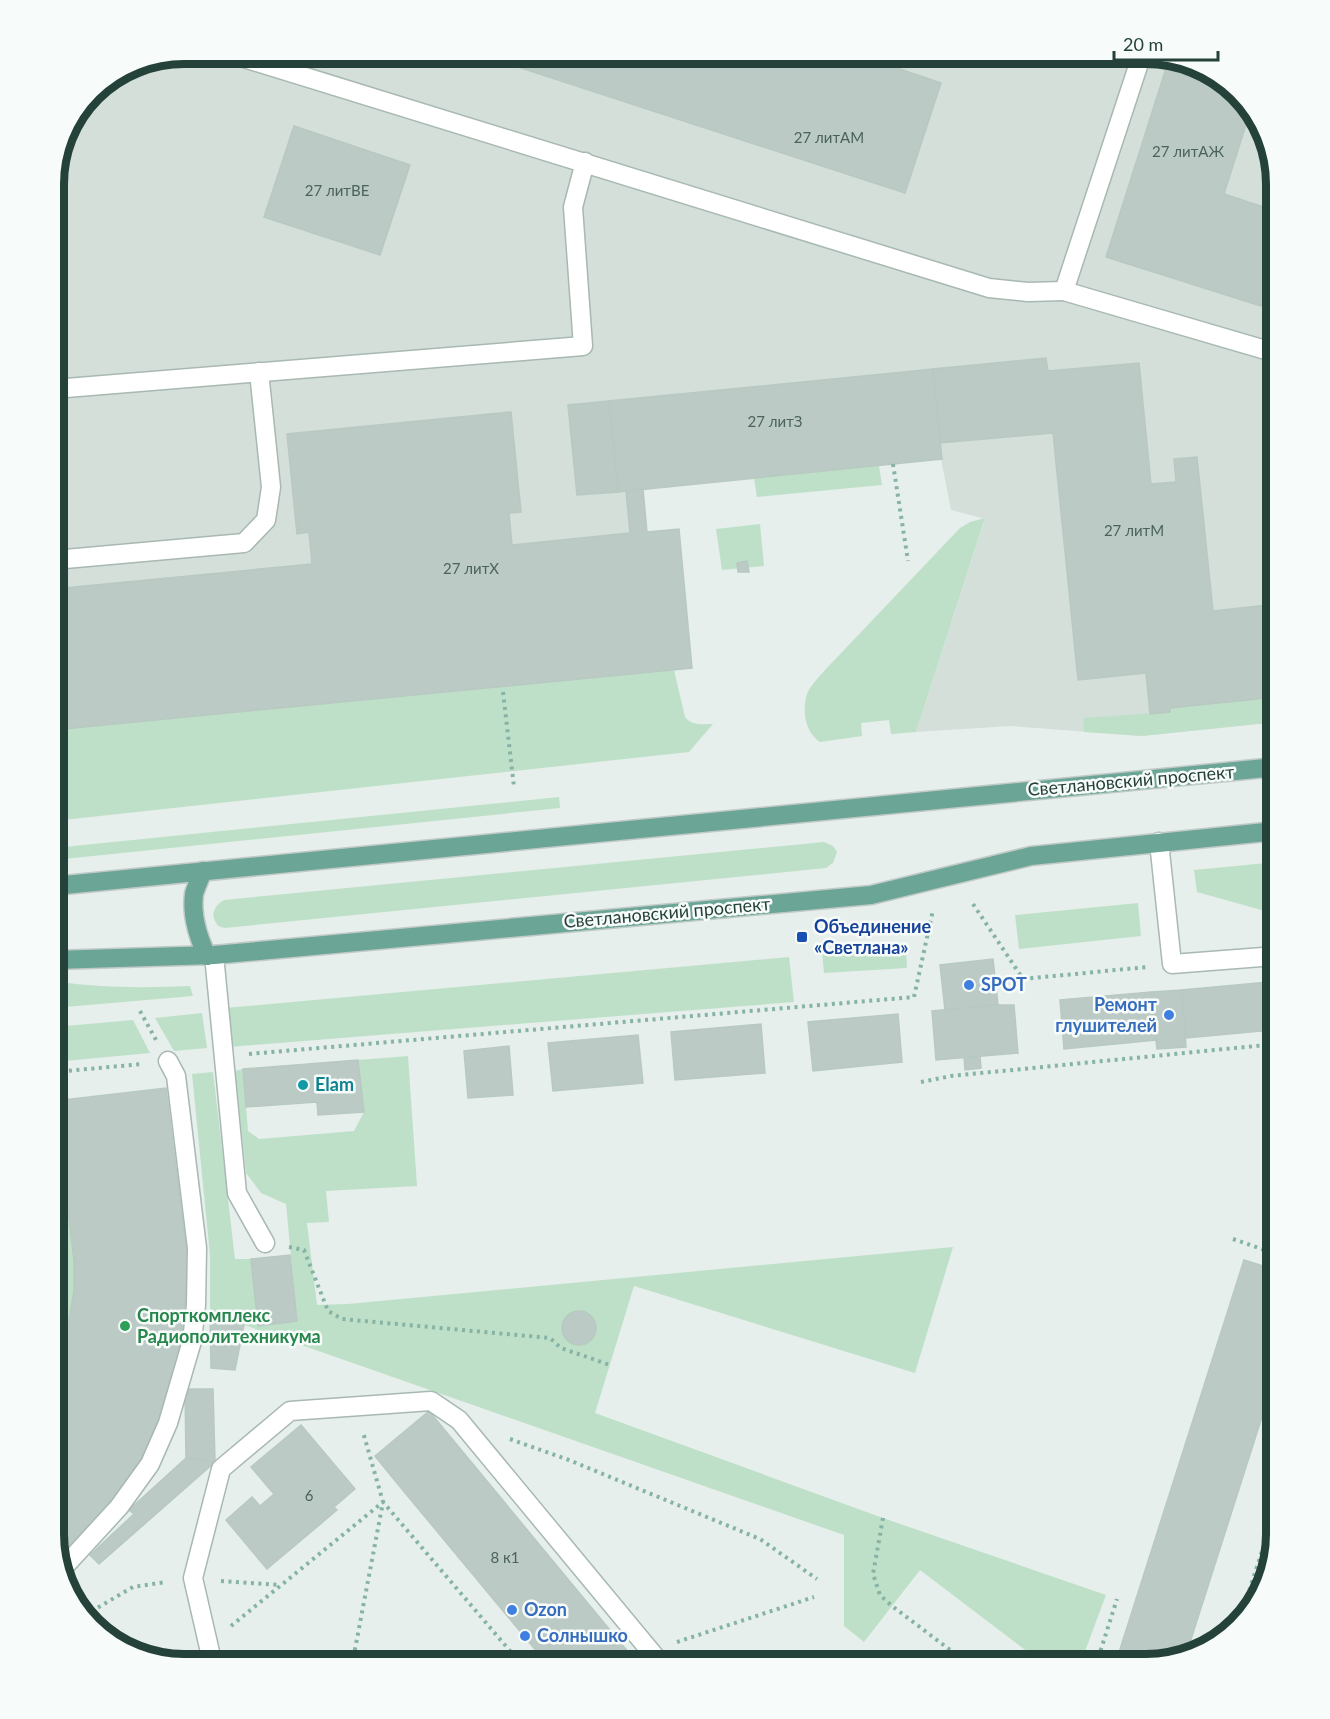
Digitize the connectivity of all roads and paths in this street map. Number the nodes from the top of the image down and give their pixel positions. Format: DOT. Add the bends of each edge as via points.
graph roads {
  1 [pos="264,64"];
  2 [pos="1138,65"];
  3 [pos="585,162"];
  4 [pos="1064,291"];
  5 [pos="1266,350"];
  6 [pos="259,372"];
  7 [pos="65,388"];
  8 [pos="893,464"];
  9 [pos="65,559"];
  10 [pos="908,561"];
  11 [pos="503,692"];
  12 [pos="1266,768"];
  13 [pos="514,787"];
  14 [pos="1266,832"];
  15 [pos="1159,842"];
  16 [pos="203,871"];
  17 [pos="64,885"];
  18 [pos="973,904"];
  19 [pos="933,910"];
  20 [pos="211,956"];
  21 [pos="1266,957"];
  22 [pos="64,960"];
  23 [pos="1172,964"];
  24 [pos="1266,1045"];
  25 [pos="223,1056"];
  26 [pos="168,1061"];
  27 [pos="64,1071"];
  28 [pos="921,1082"];
  29 [pos="1233,1239"];
  30 [pos="265,1243"];
  31 [pos="1266,1250"];
  32 [pos="610,1365"];
  33 [pos="356,1406"];
  34 [pos="502,1436"];
  35 [pos="383,1502"];
  36 [pos="883,1518"];
  37 [pos="1265,1542"];
  38 [pos="68,1562"];
  39 [pos="817,1579"];
  40 [pos="814,1596"];
  41 [pos="1247,1598"];
  42 [pos="1117,1599"];
  43 [pos="208,1646"];
  44 [pos="650,1650"];
  45 [pos="210,1654"];
  46 [pos="354,1654"];
  47 [pos="513,1654"];
  48 [pos="653,1654"];
  49 [pos="955,1654"];
  50 [pos="1100,1654"];
  1 -- 3 [label="lane"];
  2 -- 4 [label="lane"];
  3 -- 4 [label="lane" via="989,288"];
  3 -- 6 [label="lane" via="573,207 583,346"];
  4 -- 5 [label="lane"];
  6 -- 7 [label="lane"];
  6 -- 9 [label="lane" via="271,487 266,520 244,543"];
  8 -- 10 [label="path"];
  11 -- 13 [label="path"];
  12 -- 16 [label="main road, Светлановский проспект"];
  14 -- 15 [label="main road, Светлановский проспект"];
  15 -- 20 [label="main road, Светлановский проспект" via="1031,856 871,895"];
  15 -- 23 [label="lane"];
  16 -- 17 [label="main road, Светлановский проспект"];
  16 -- 20 [label="main road" via="194,894 197,936"];
  18 -- 23 [label="path" via="1023,979"];
  19 -- 25 [label="path" via="914,996"];
  20 -- 22 [label="main road, Светлановский проспект"];
  20 -- 25 [label="lane"];
  21 -- 23 [label="lane"];
  24 -- 28 [label="path"];
  25 -- 30 [label="lane" via="237,1193"];
  26 -- 27 [label="path"];
  26 -- 38 [label="lane" via="176,1076 197,1248 192,1341 168,1423 150,1464 119,1507"];
  29 -- 31 [label="path"];
  30 -- 32 [label="path" via="304,1250 328,1311 342,1319 550,1338 561,1348"];
  33 -- 35 [label="path"];
  33 -- 43 [label="lane" via="290,1411 221,1469 193,1578"];
  33 -- 44 [label="lane" via="431,1401 459,1420"];
  34 -- 39 [label="path" via="760,1539"];
  35 -- 43 [label="path"];
  35 -- 46 [label="path"];
  35 -- 47 [label="path"];
  36 -- 49 [label="path" via="873,1574 880,1595"];
  37 -- 41 [label="path"];
  40 -- 44 [label="path"];
  42 -- 50 [label="path"];
  43 -- 45 [label="lane"];
  44 -- 48 [label="lane"];
}
